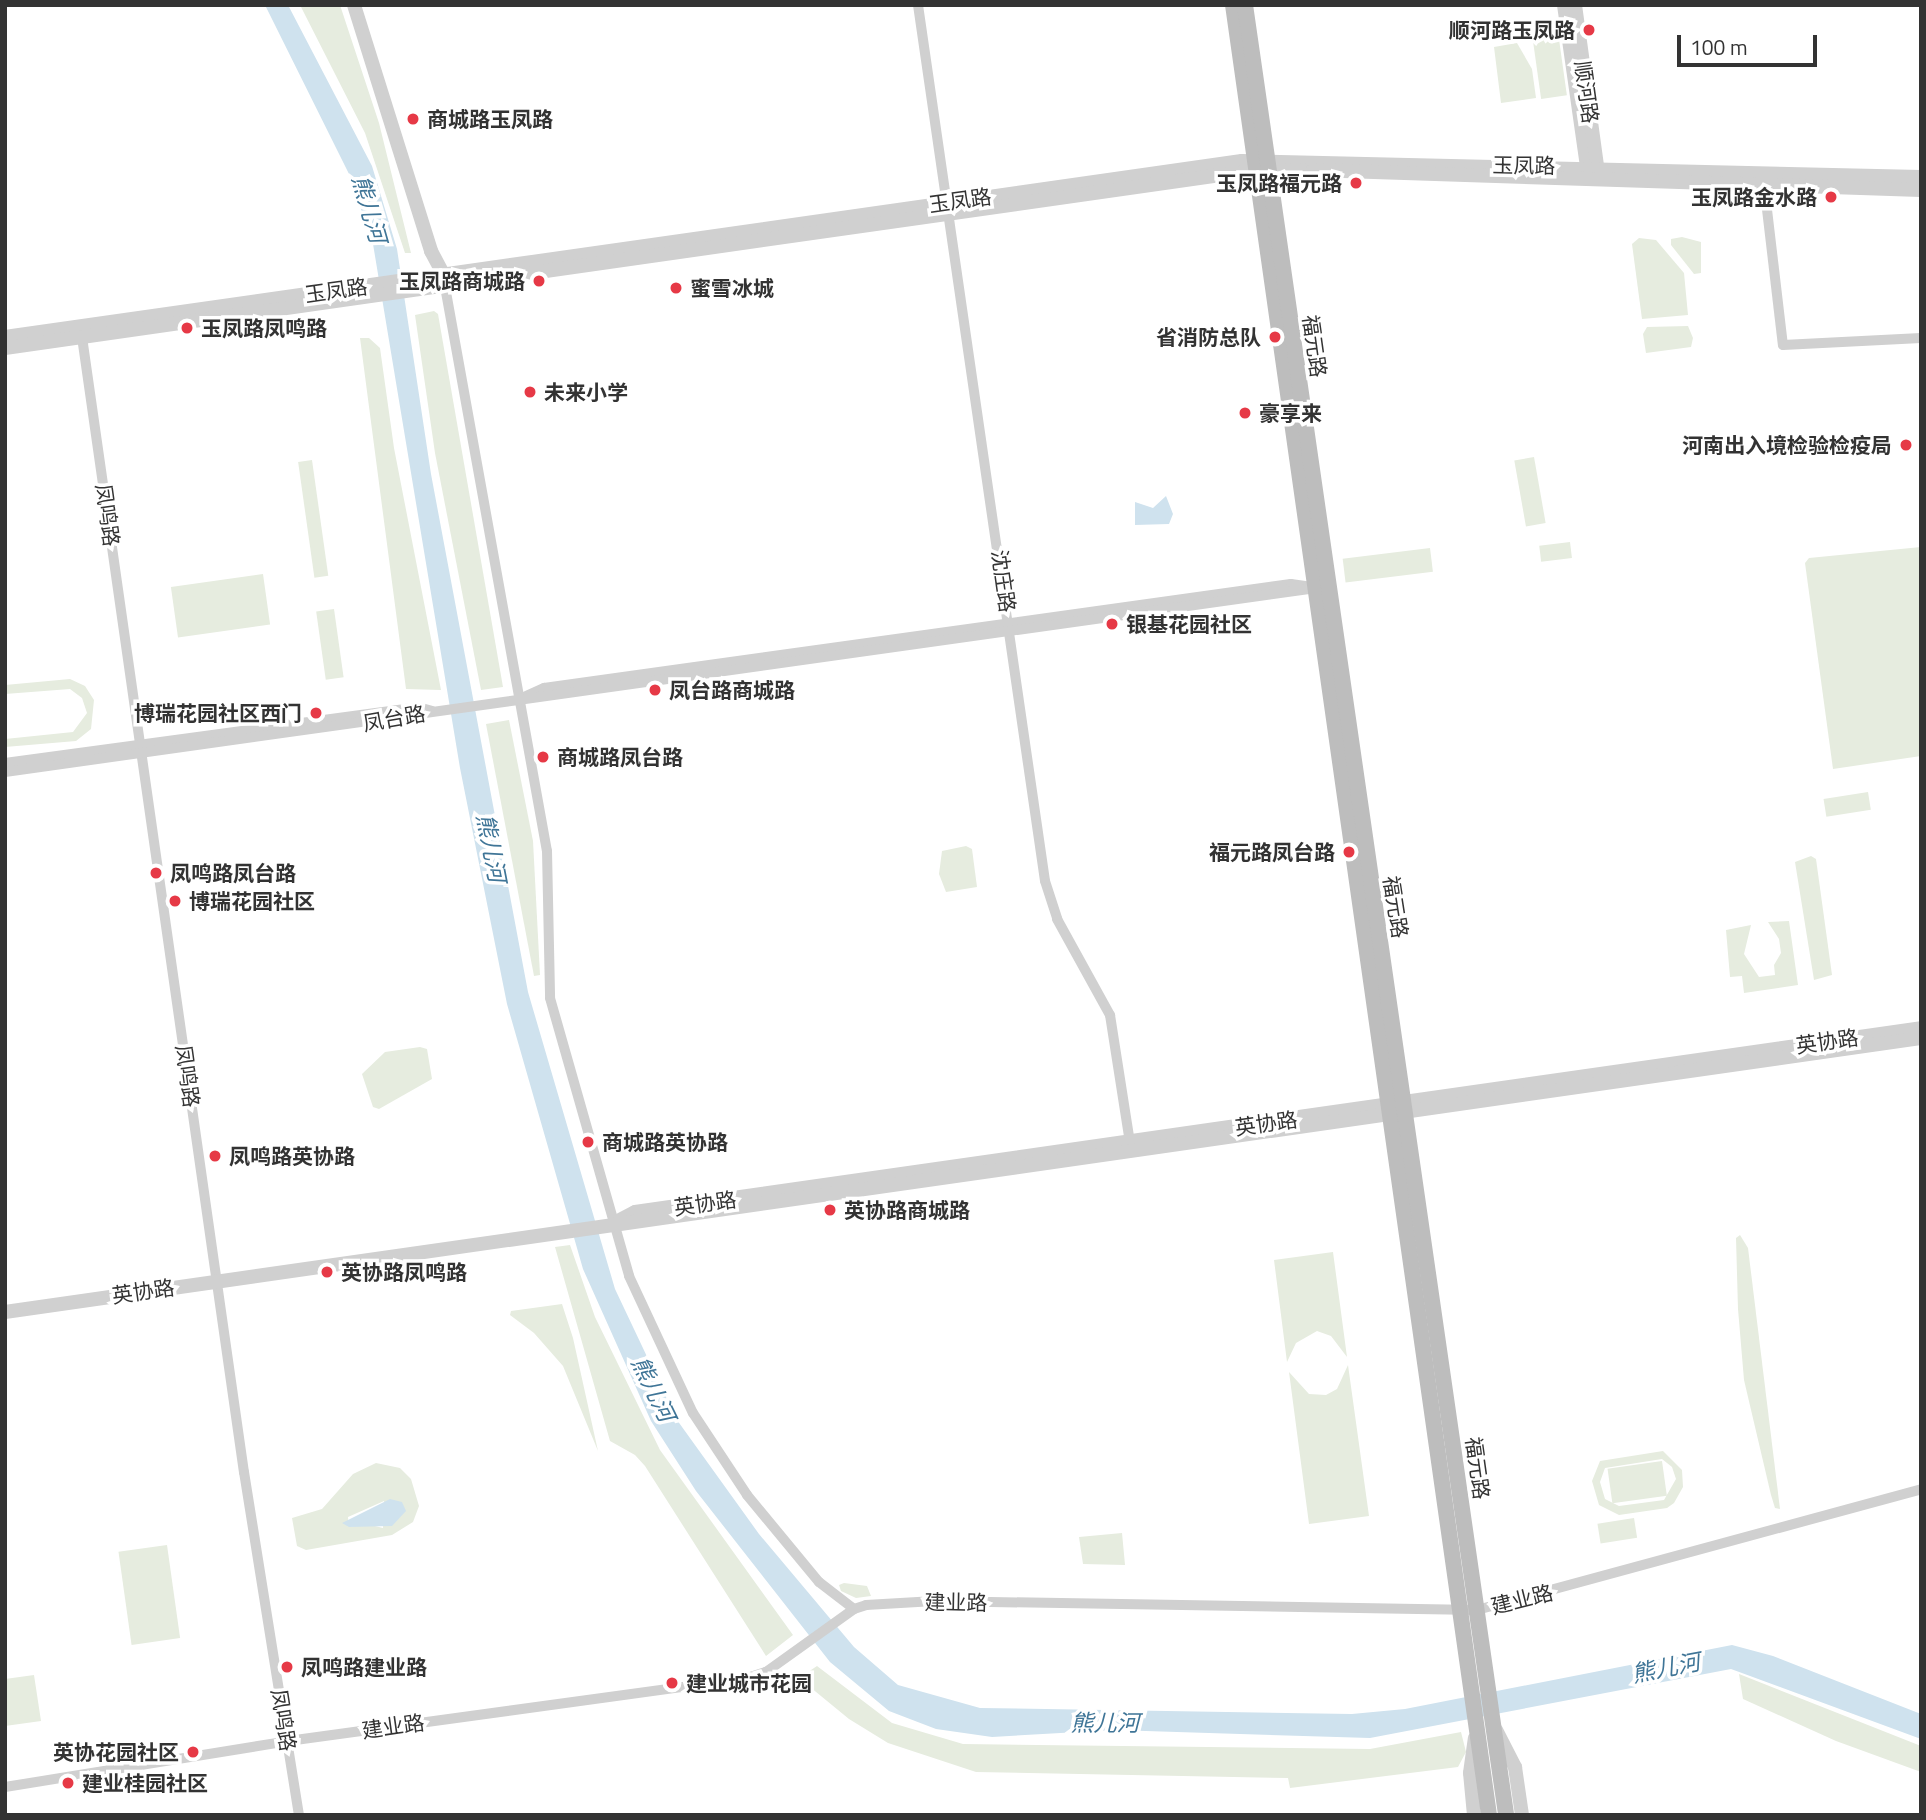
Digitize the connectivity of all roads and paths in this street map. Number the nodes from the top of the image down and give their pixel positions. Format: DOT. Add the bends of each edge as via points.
graph roads {
  1 [pos="354,5"];
  2 [pos="363,5"];
  3 [pos="918,5"];
  4 [pos="1233,5"];
  5 [pos="1245,5"];
  6 [pos="1564,5"];
  7 [pos="1575,5"];
  8 [pos="1262,165"];
  9 [pos="1593,173"];
  10 [pos="1921,177"];
  11 [pos="1764,184"];
  12 [pos="1921,190"];
  13 [pos="948,208"];
  14 [pos="444,280"];
  15 [pos="366,291"];
  16 [pos="5,337"];
  17 [pos="82,337"];
  18 [pos="1921,338"];
  19 [pos="5,348"];
  20 [pos="1316,588"];
  21 [pos="1011,628"];
  22 [pos="520,699"];
  23 [pos="141,749"];
  24 [pos="5,763"];
  25 [pos="5,772"];
  26 [pos="1921,1028"];
  27 [pos="1921,1038"];
  28 [pos="1397,1109"];
  29 [pos="1130,1143"];
  30 [pos="609,1224"];
  31 [pos="217,1281"];
  32 [pos="5,1312"];
  33 [pos="1921,1489"];
  34 [pos="854,1609"];
  35 [pos="1469,1610"];
  36 [pos="1485,1723"];
  37 [pos="288,1741"];
  38 [pos="5,1787"];
  39 [pos="299,1815"];
  40 [pos="1474,1815"];
  41 [pos="1489,1815"];
  42 [pos="1506,1815"];
  43 [pos="1522,1815"];
  1 -- 14 [label="street"];
  2 -- 14 [label="street" via="440,248"];
  3 -- 13 [label="street, 沈庄路"];
  4 -- 8 [label="main road, 福元路"];
  5 -- 8 [label="main road, 福元路"];
  6 -- 9 [label="street, 顺河路"];
  7 -- 9 [label="street, 顺河路"];
  8 -- 9 [label="street, 玉凤路"];
  8 -- 13 [label="street, 玉凤路"];
  8 -- 20 [label="main road, 福元路"];
  8 -- 28 [label="main road, 福元路"];
  9 -- 10 [label="street, 玉凤路"];
  9 -- 11 [label="street, 玉凤路"];
  11 -- 12 [label="street, 玉凤路"];
  11 -- 18 [label="street" via="1783,345"];
  13 -- 14 [label="street, 玉凤路"];
  13 -- 21 [label="street, 沈庄路"];
  14 -- 15 [label="street, 玉凤路"];
  14 -- 22 [label="street"];
  15 -- 16 [label="street, 玉凤路"];
  15 -- 17 [label="street, 玉凤路"];
  17 -- 19 [label="street, 玉凤路"];
  17 -- 23 [label="street, 凤鸣路"];
  20 -- 21 [label="street, 凤台路" via="1291,584"];
  20 -- 28 [label="main road, 福元路"];
  21 -- 22 [label="street, 凤台路" via="544,688"];
  21 -- 29 [label="street, 沈庄路" via="1045,881 1057,919 1110,1014"];
  22 -- 23 [label="street, 凤台路" via="435,711 418,707"];
  22 -- 30 [label="street" via="547,851 550,998"];
  23 -- 24 [label="street, 凤台路"];
  23 -- 25 [label="street, 凤台路"];
  23 -- 31 [label="street, 凤鸣路"];
  26 -- 28 [label="street, 英协路"];
  27 -- 28 [label="street, 英协路"];
  28 -- 29 [label="street, 英协路"];
  28 -- 30 [label="street, 英协路"];
  28 -- 35 [label="main road, 福元路"];
  29 -- 30 [label="street, 英协路" via="635,1212"];
  30 -- 31 [label="street, 英协路"];
  30 -- 34 [label="street" via="635,1292 693,1413 747,1495 819,1582"];
  31 -- 32 [label="street, 英协路"];
  31 -- 37 [label="street, 凤鸣路"];
  33 -- 35 [label="street, 建业路"];
  34 -- 35 [label="street, 建业路" via="935,1601"];
  34 -- 37 [label="street, 建业路" via="805,1647 766,1672 747,1678"];
  35 -- 36 [label="main road, 福元路"];
  36 -- 40 [label="street" via="1470,1773"];
  36 -- 41 [label="main road, 福元路"];
  36 -- 42 [label="main road, 福元路"];
  36 -- 43 [label="street" via="1515,1767"];
  37 -- 38 [label="street, 建业路"];
  37 -- 39 [label="street, 凤鸣路"];
}
